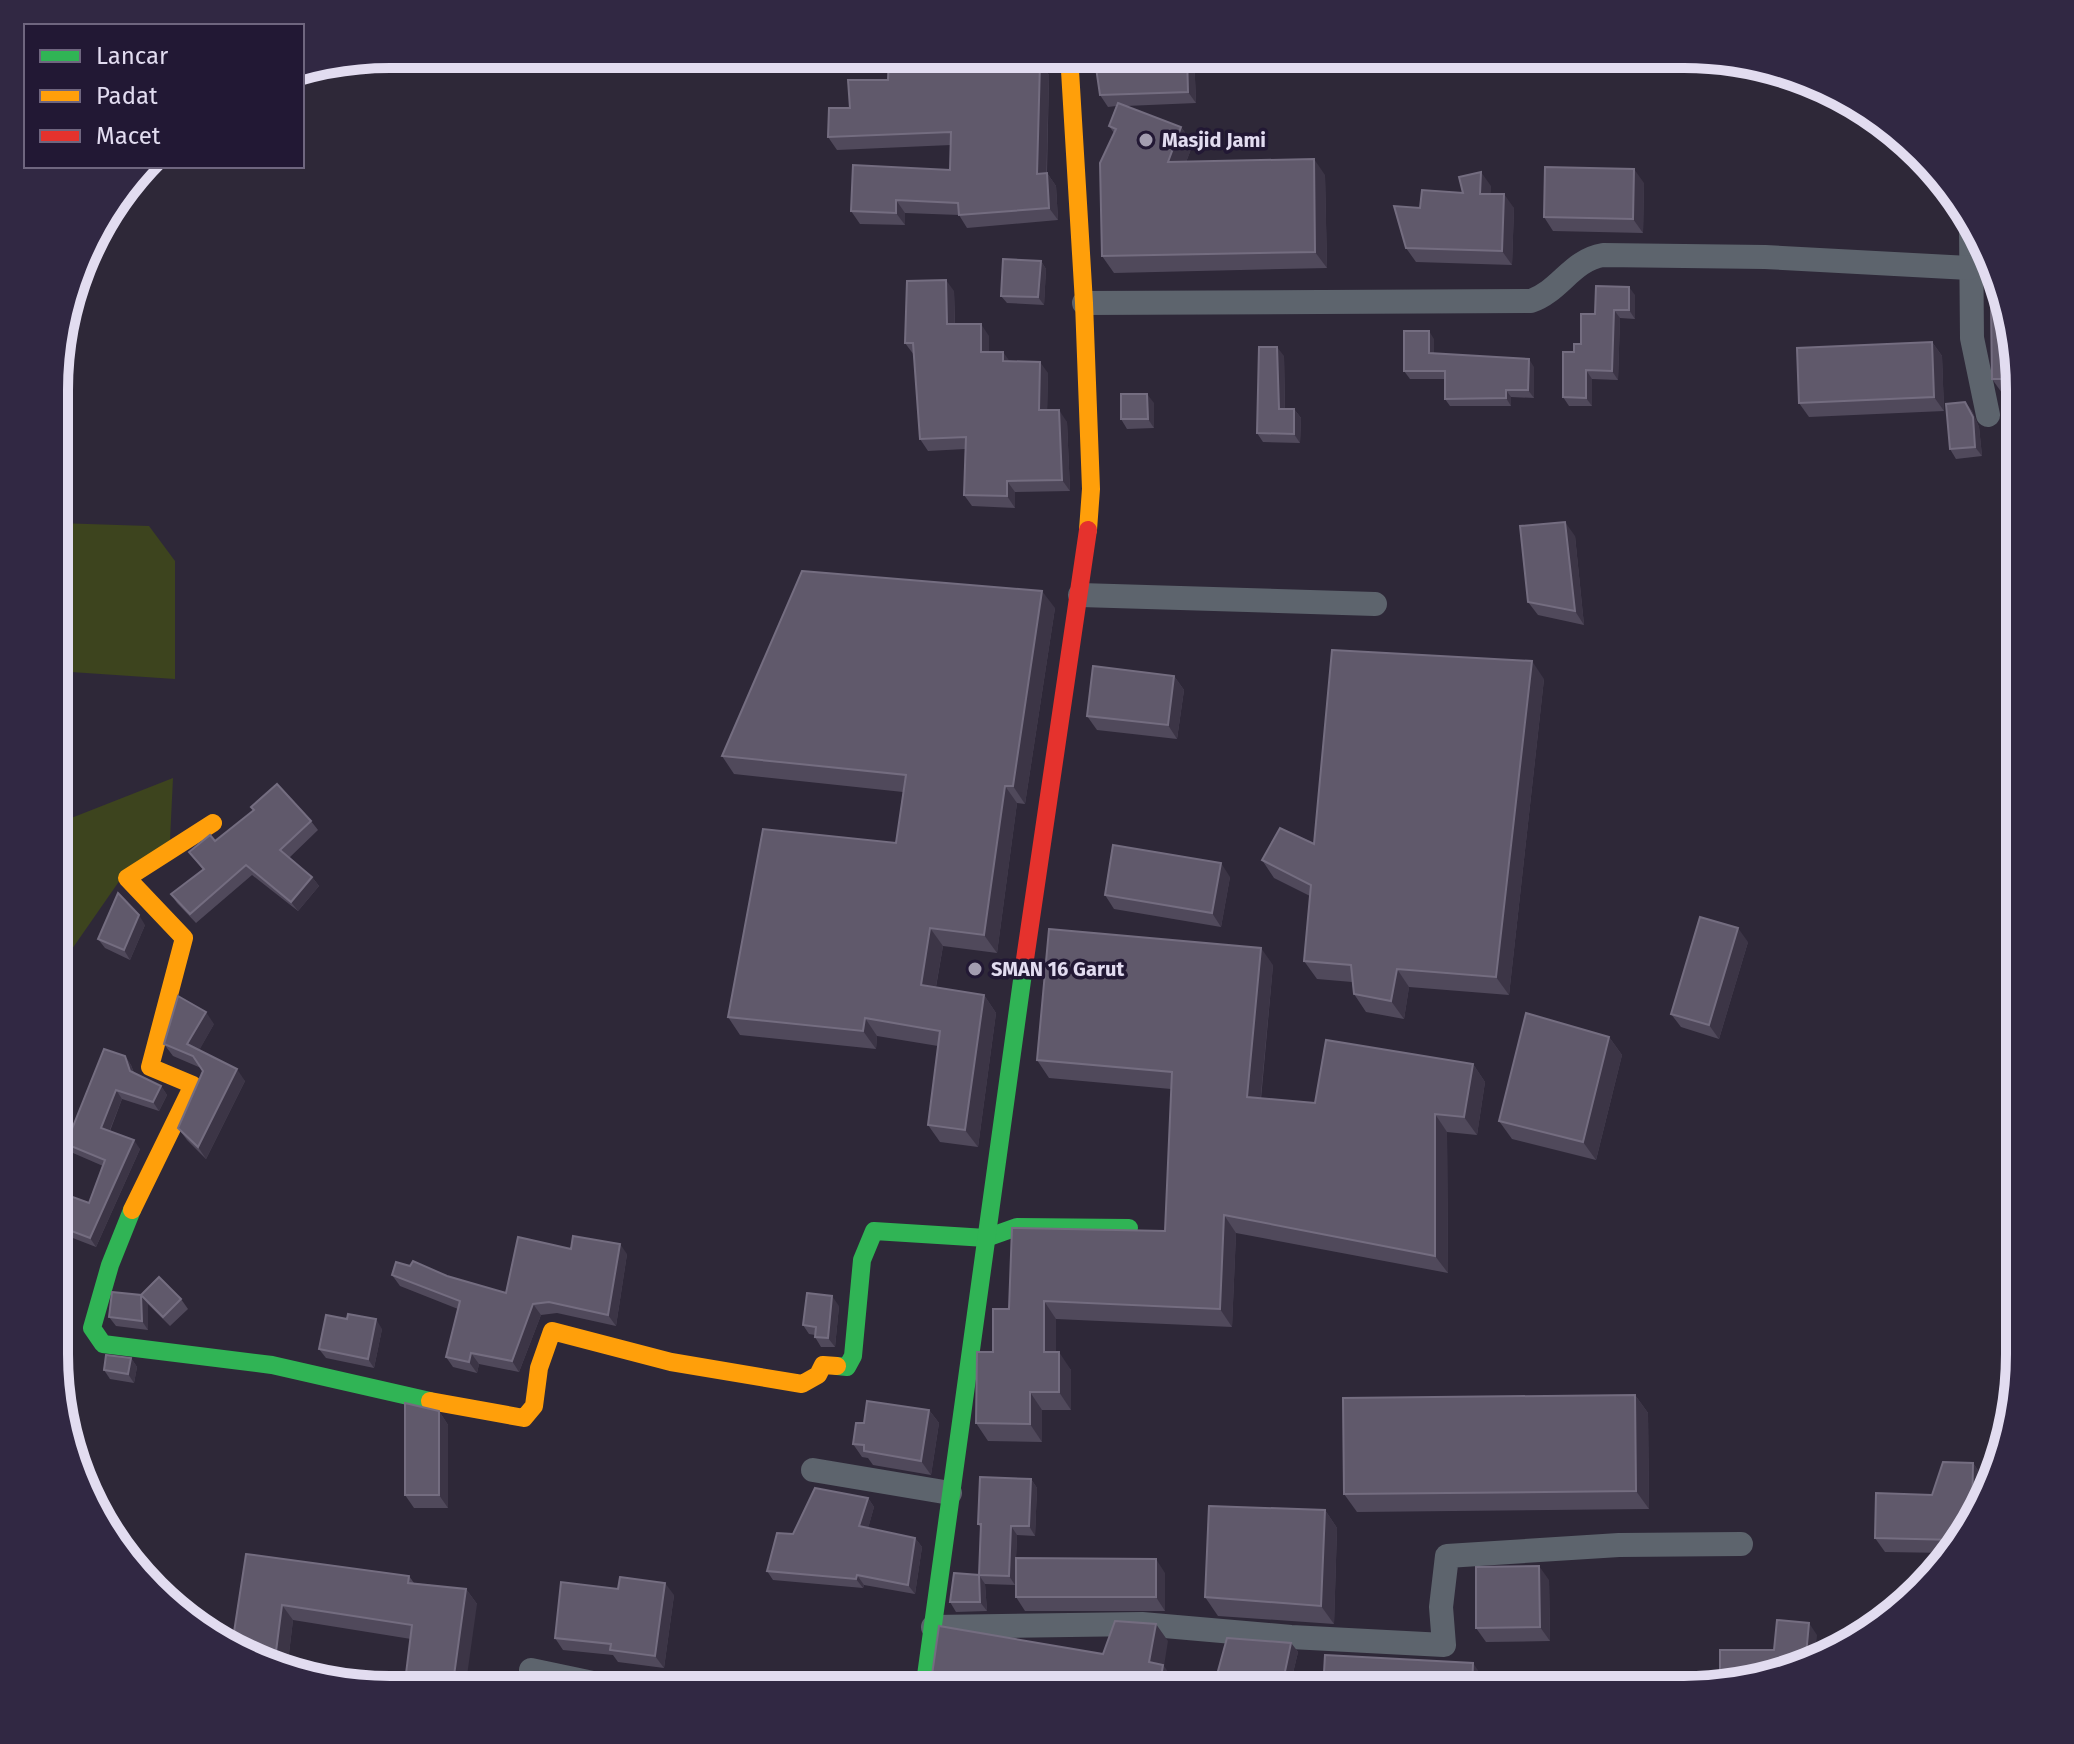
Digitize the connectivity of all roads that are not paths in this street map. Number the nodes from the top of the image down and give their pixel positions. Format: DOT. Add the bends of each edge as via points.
graph roads {
  1 [pos="1070,68"];
  2 [pos="1970,242"];
  3 [pos="1969,268"];
  4 [pos="1084,303"];
  5 [pos="1988,415"];
  6 [pos="1080,595"];
  7 [pos="1375,604"];
  8 [pos="213,823"];
  9 [pos="1129,1228"];
  10 [pos="986,1238"];
  11 [pos="813,1470"];
  12 [pos="950,1493"];
  13 [pos="1741,1544"];
  14 [pos="933,1627"];
  15 [pos="531,1670"];
  16 [pos="560,1676"];
  17 [pos="926,1676"];
  1 -- 4 [label="street"];
  2 -- 3 [label="street"];
  3 -- 4 [label="street" via="1603,255 1585,260 1547,294 1531,301"];
  3 -- 5 [label="street" via="1973,350"];
  4 -- 6 [label="street" via="1091,489"];
  6 -- 7 [label="street"];
  6 -- 10 [label="street"];
  8 -- 10 [label="street" via="127,878 184,938 150,1067 193,1085 101,1285 92,1328 103,1344 272,1365 524,1418 534,1406 539,1368 552,1331 671,1362 802,1384 818,1375 823,1365 847,1367 853,1356 862,1260 874,1231"];
  9 -- 10 [label="street" via="1017,1227"];
  10 -- 12 [label="street"];
  11 -- 12 [label="street"];
  12 -- 14 [label="street"];
  13 -- 14 [label="street" via="1447,1556 1441,1607 1444,1645 1142,1624"];
  14 -- 17 [label="street"];
  15 -- 16 [label="street"];
}
